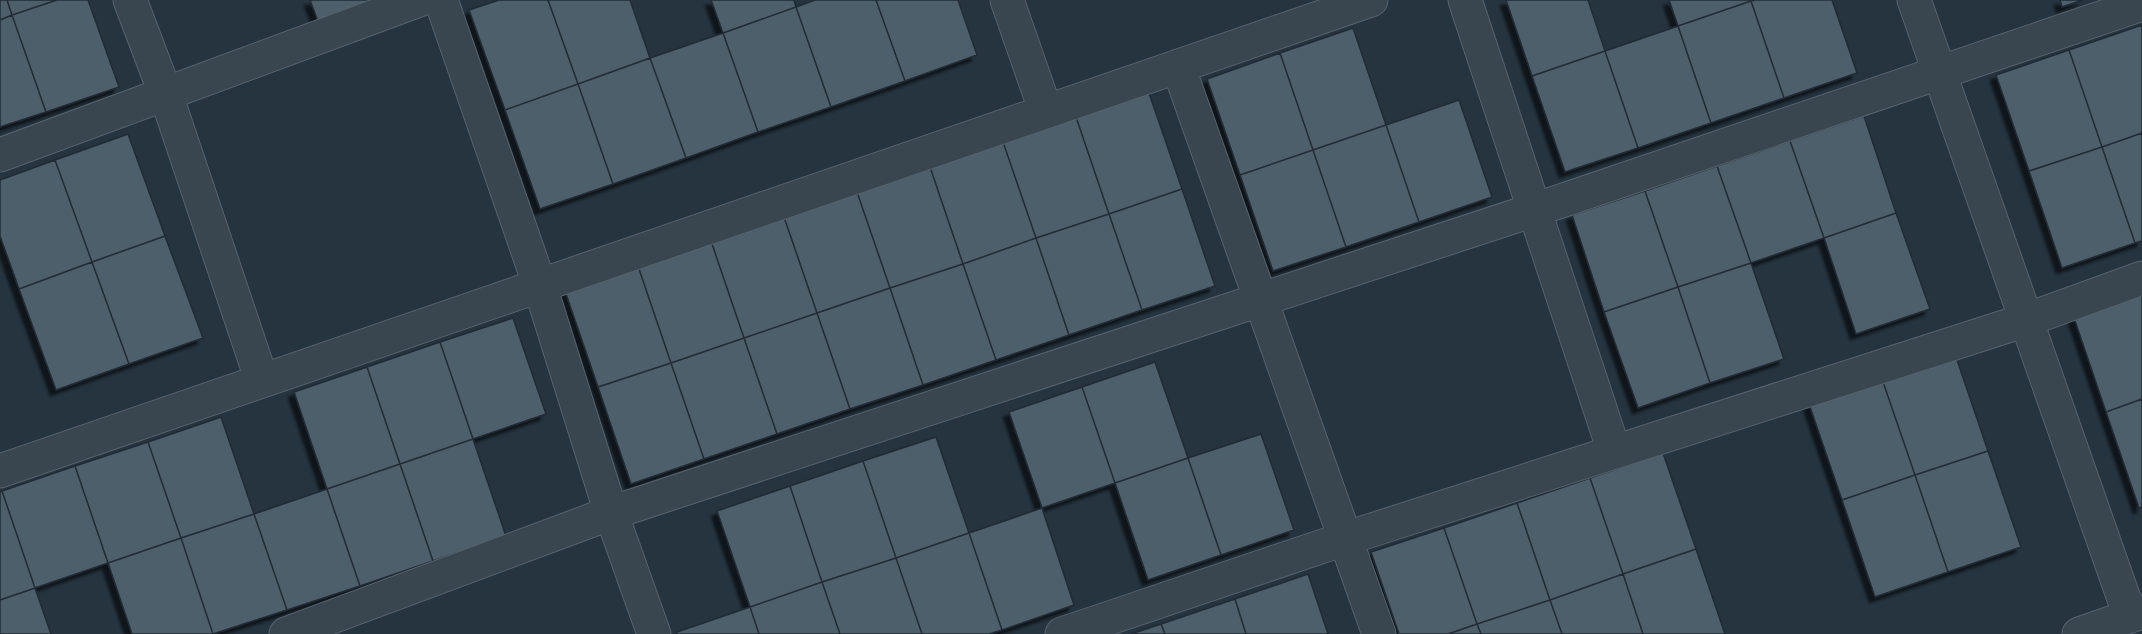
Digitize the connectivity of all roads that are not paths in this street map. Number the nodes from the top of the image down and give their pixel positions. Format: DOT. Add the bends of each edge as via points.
graph roads {
  1 [pos="130,0"];
  2 [pos="419,0"];
  3 [pos="441,0"];
  4 [pos="1007,0"];
  5 [pos="1371,0"];
  6 [pos="1465,0"];
  7 [pos="1914,0"];
  8 [pos="2142,4"];
  9 [pos="1298,12"];
  10 [pos="1178,66"];
  11 [pos="1939,71"];
  12 [pos="166,95"];
  13 [pos="1046,112"];
  14 [pos="0,155"];
  15 [pos="1534,210"];
  16 [pos="2142,278"];
  17 [pos="540,286"];
  18 [pos="1259,300"];
  19 [pos="2026,320"];
  20 [pos="262,381"];
  21 [pos="1614,451"];
  22 [pos="0,471"];
  23 [pos="611,513"];
  24 [pos="1344,539"];
  25 [pos="2136,614"];
  26 [pos="365,621"];
  27 [pos="286,634"];
  28 [pos="654,634"];
  29 [pos="1062,634"];
  30 [pos="1379,634"];
  31 [pos="2079,634"];
  1 -- 12 [label="street"];
  2 -- 12 [label="street"];
  3 -- 17 [label="street"];
  4 -- 13 [label="street"];
  5 -- 9 [label="street"];
  6 -- 15 [label="street"];
  7 -- 11 [label="street"];
  8 -- 11 [label="street"];
  9 -- 10 [label="street"];
  10 -- 13 [label="street"];
  10 -- 18 [label="street"];
  11 -- 15 [label="street"];
  11 -- 19 [label="street"];
  12 -- 14 [label="street"];
  12 -- 20 [label="street"];
  13 -- 17 [label="street"];
  15 -- 18 [label="street"];
  15 -- 21 [label="street"];
  16 -- 19 [label="street"];
  17 -- 20 [label="street"];
  17 -- 23 [label="street"];
  18 -- 23 [label="street"];
  18 -- 24 [label="street"];
  19 -- 21 [label="street"];
  19 -- 25 [label="street"];
  20 -- 22 [label="street"];
  21 -- 24 [label="street"];
  23 -- 26 [label="street"];
  23 -- 28 [label="street"];
  24 -- 29 [label="street"];
  24 -- 30 [label="street"];
  25 -- 31 [label="street"];
  26 -- 27 [label="street"];
}
